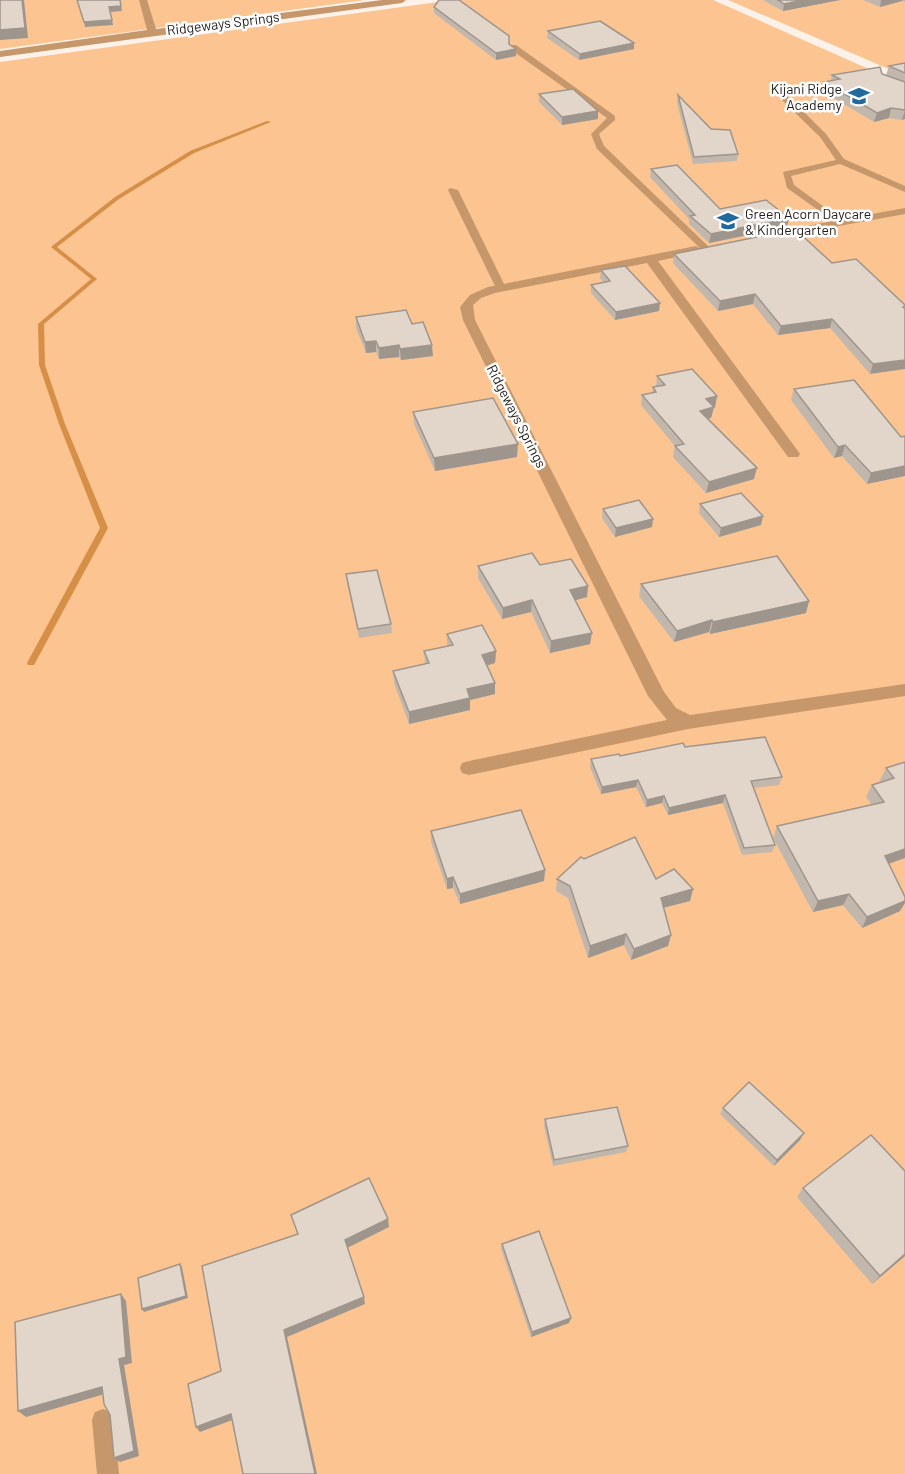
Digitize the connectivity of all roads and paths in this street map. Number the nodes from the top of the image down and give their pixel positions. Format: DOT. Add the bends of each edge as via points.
graph roads {
  1 [pos="143,0"];
  2 [pos="402,0"];
  3 [pos="152,32"];
  4 [pos="513,47"];
  5 [pos="0,54"];
  6 [pos="785,98"];
  7 [pos="841,161"];
  8 [pos="905,189"];
  9 [pos="453,190"];
  10 [pos="905,211"];
  11 [pos="839,222"];
  12 [pos="761,237"];
  13 [pos="711,247"];
  14 [pos="650,259"];
  15 [pos="501,288"];
  16 [pos="793,454"];
  17 [pos="905,690"];
  18 [pos="688,722"];
  19 [pos="469,768"];
  20 [pos="103,1420"];
  21 [pos="108,1474"];
  1 -- 3 [label="street"];
  2 -- 3 [label="street, Ridgeways Springs"];
  3 -- 5 [label="street, Ridgeways Springs"];
  4 -- 13 [label="lane" via="612,118 595,134 600,147"];
  6 -- 7 [label="lane" via="821,132"];
  7 -- 8 [label="lane"];
  7 -- 11 [label="lane" via="786,174 790,186"];
  9 -- 15 [label="lane"];
  10 -- 11 [label="street"];
  11 -- 12 [label="street"];
  13 -- 14 [label="street, Ridgeways Springs"];
  14 -- 15 [label="street, Ridgeways Springs"];
  14 -- 16 [label="street"];
  15 -- 18 [label="street, Ridgeways Springs" via="470,300 466,307 470,320 657,696 670,713"];
  17 -- 18 [label="street"];
  18 -- 19 [label="street"];
  20 -- 21 [label="lane"];
}
